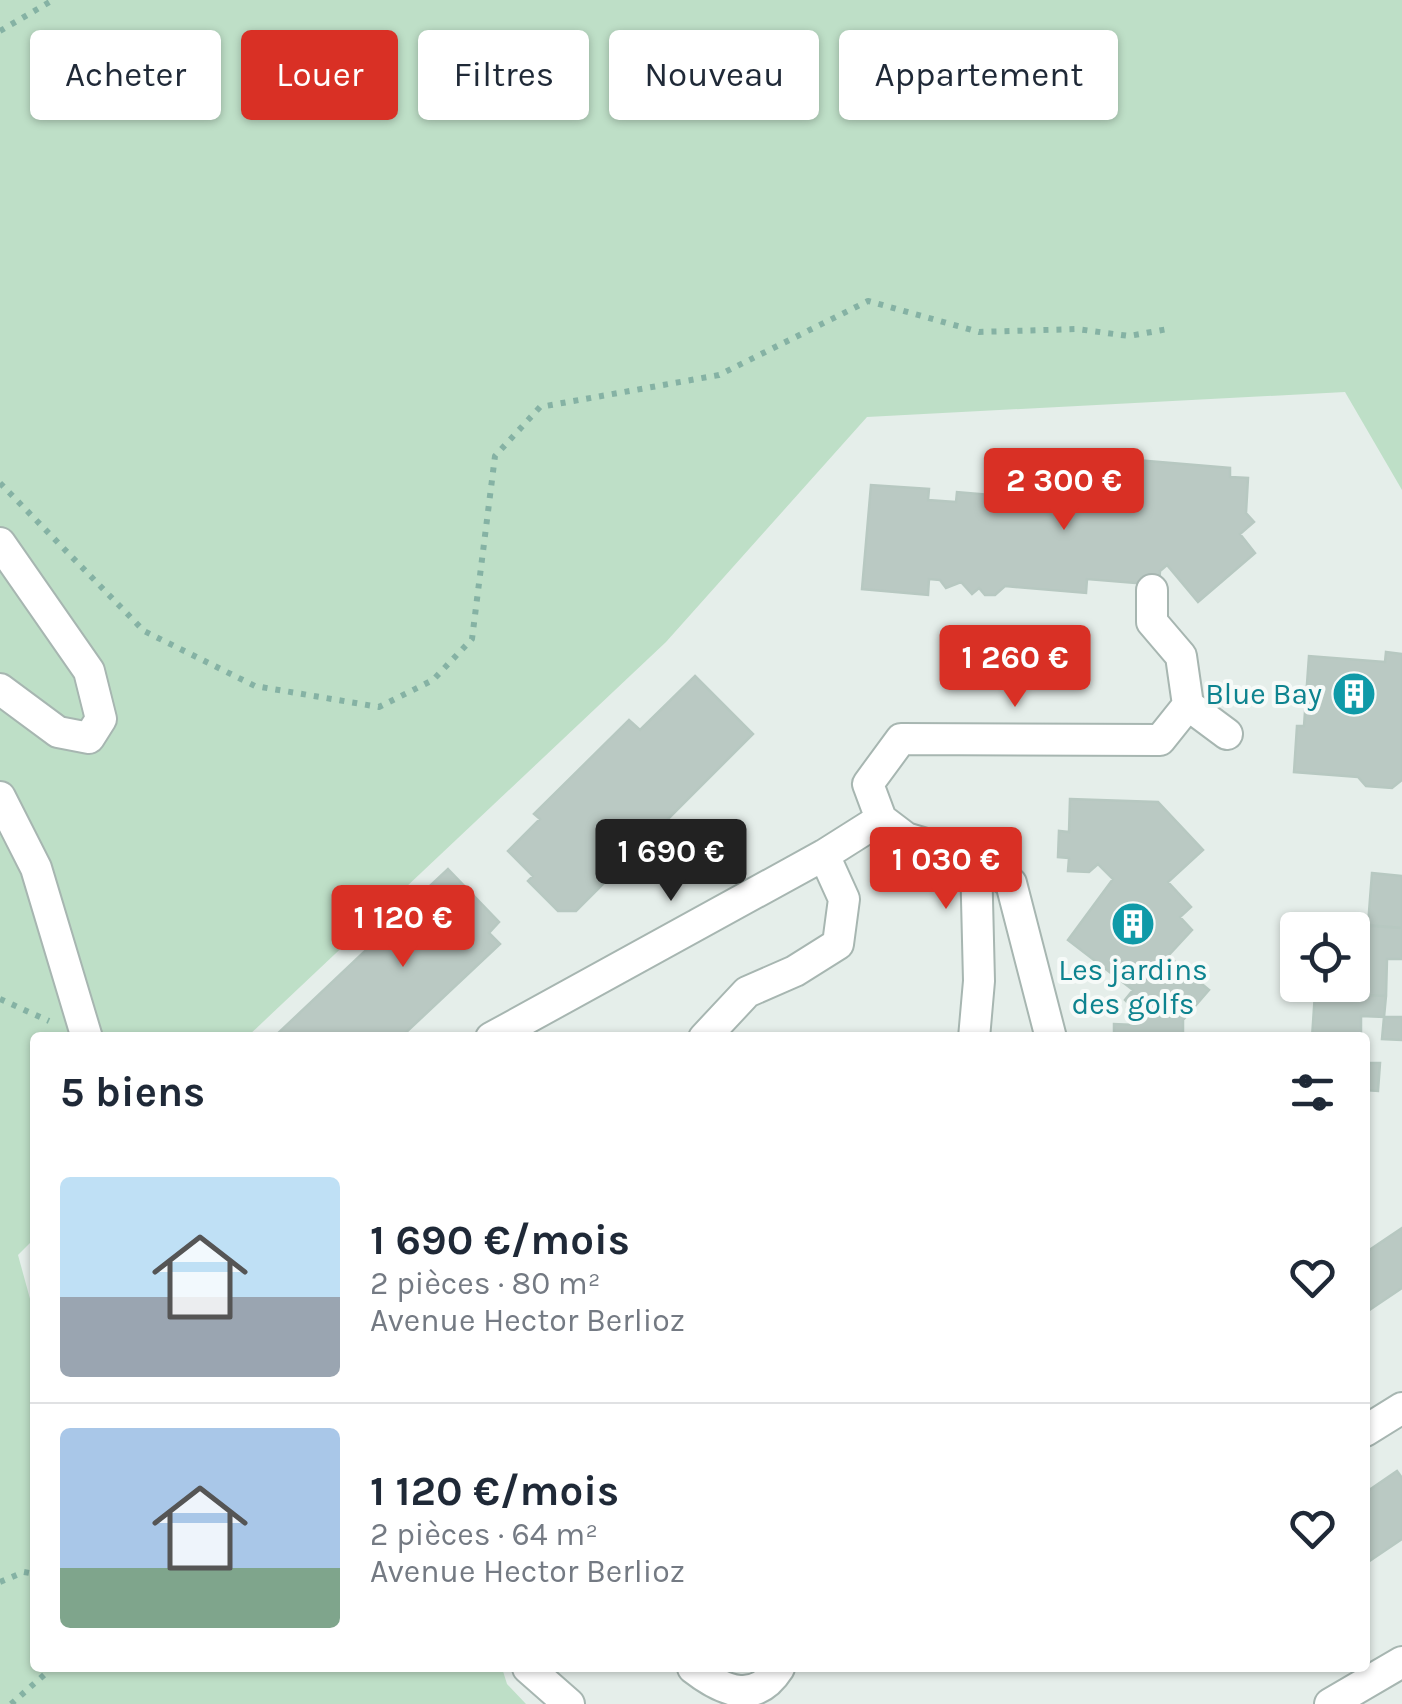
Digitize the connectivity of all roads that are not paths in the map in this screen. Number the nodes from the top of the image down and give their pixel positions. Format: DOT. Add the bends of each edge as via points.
graph roads {
  1 [pos="0,543"];
  2 [pos="1152,590"];
  3 [pos="0,690"];
  4 [pos="1188,705"];
  5 [pos="1226,734"];
  6 [pos="0,797"];
  7 [pos="881,819"];
  8 [pos="824,855"];
  9 [pos="976,858"];
  10 [pos="85,1032"];
  11 [pos="501,1032"];
  12 [pos="710,1032"];
  13 [pos="975,1032"];
  14 [pos="1049,1032"];
  15 [pos="1402,1408"];
  16 [pos="1370,1427"];
  17 [pos="1402,1662"];
  18 [pos="533,1672"];
  19 [pos="699,1672"];
  20 [pos="776,1672"];
  21 [pos="755,1700"];
  22 [pos="569,1704"];
  23 [pos="1330,1704"];
  1 -- 3 [label="street" via="89,671 101,718 89,738 58,732"];
  2 -- 4 [label="street" via="1152,622 1180,656"];
  4 -- 5 [label="street"];
  4 -- 7 [label="street" via="1160,740 901,739 868,784"];
  6 -- 10 [label="street" via="36,868"];
  7 -- 8 [label="street"];
  7 -- 9 [label="street" via="906,838"];
  8 -- 11 [label="street"];
  8 -- 12 [label="street" via="844,900 838,944 747,992"];
  9 -- 13 [label="street"];
  9 -- 14 [label="street" via="1011,883"];
  15 -- 16 [label="street"];
  17 -- 23 [label="street"];
  18 -- 22 [label="street"];
  19 -- 21 [label="street"];
  20 -- 21 [label="street"];
}
